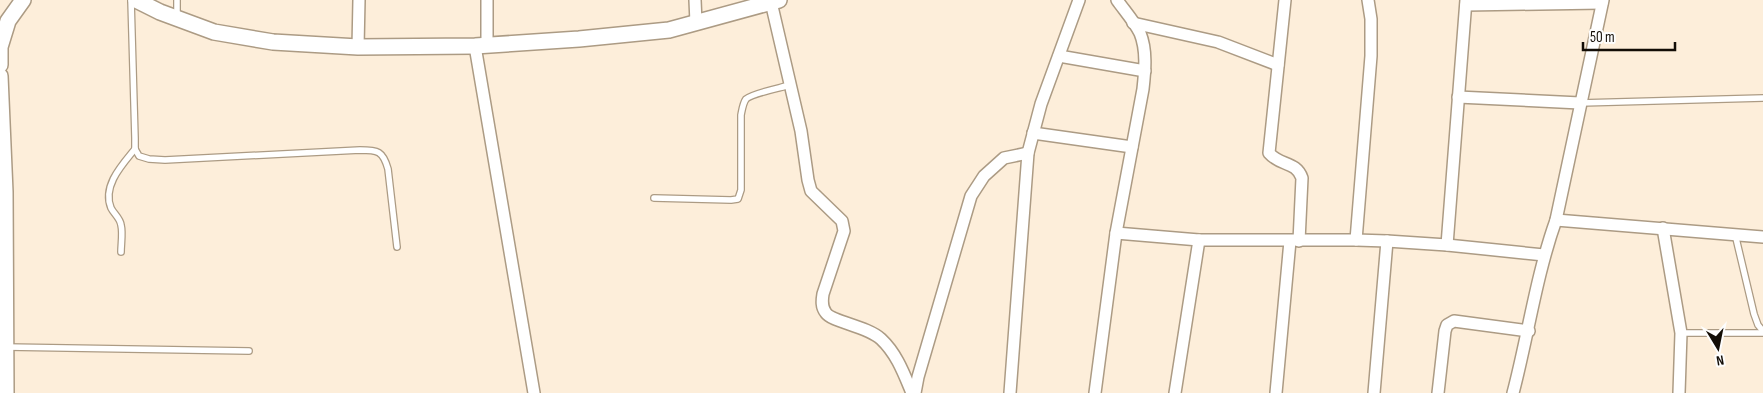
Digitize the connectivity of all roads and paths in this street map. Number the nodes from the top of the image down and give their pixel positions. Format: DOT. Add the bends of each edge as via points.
graph roads {
  1 [pos="23,0"];
  2 [pos="132,0"];
  3 [pos="136,0"];
  4 [pos="177,0"];
  5 [pos="359,0"];
  6 [pos="486,0"];
  7 [pos="695,0"];
  8 [pos="1079,0"];
  9 [pos="1117,0"];
  10 [pos="1286,0"];
  11 [pos="1368,0"];
  12 [pos="775,1"];
  13 [pos="1466,2"];
  14 [pos="1602,2"];
  15 [pos="753,4"];
  16 [pos="177,18"];
  17 [pos="696,23"];
  18 [pos="1134,23"];
  19 [pos="481,46"];
  20 [pos="358,47"];
  21 [pos="1059,56"];
  22 [pos="0,65"];
  23 [pos="1278,65"];
  24 [pos="1145,71"];
  25 [pos="0,76"];
  26 [pos="790,85"];
  27 [pos="1458,97"];
  28 [pos="1763,98"];
  29 [pos="1580,103"];
  30 [pos="1033,133"];
  31 [pos="1132,147"];
  32 [pos="135,149"];
  33 [pos="1028,153"];
  34 [pos="654,198"];
  35 [pos="1556,220"];
  36 [pos="1663,228"];
  37 [pos="1116,233"];
  38 [pos="1735,234"];
  39 [pos="1763,237"];
  40 [pos="1199,240"];
  41 [pos="1356,240"];
  42 [pos="1294,241"];
  43 [pos="1387,241"];
  44 [pos="1447,245"];
  45 [pos="397,247"];
  46 [pos="121,252"];
  47 [pos="1544,255"];
  48 [pos="3,302"];
  49 [pos="1529,331"];
  50 [pos="1763,332"];
  51 [pos="1682,333"];
  52 [pos="6,347"];
  53 [pos="249,351"];
  54 [pos="6,393"];
  55 [pos="534,393"];
  56 [pos="914,393"];
  57 [pos="1010,393"];
  58 [pos="1095,393"];
  59 [pos="1175,393"];
  60 [pos="1276,393"];
  61 [pos="1374,393"];
  62 [pos="1438,393"];
  63 [pos="1513,393"];
  64 [pos="1679,393"];
  1 -- 22 [label="street" via="8,21 0,47"];
  2 -- 32 [label="lane"];
  3 -- 16 [label="street"];
  4 -- 16 [label="lane"];
  5 -- 20 [label="street"];
  6 -- 19 [label="street"];
  7 -- 17 [label="street"];
  8 -- 21 [label="street"];
  9 -- 18 [label="street"];
  10 -- 23 [label="street"];
  11 -- 41 [label="street" via="1371,56"];
  12 -- 15 [label="street"];
  12 -- 26 [label="street"];
  13 -- 14 [label="street"];
  13 -- 27 [label="street"];
  14 -- 29 [label="street"];
  15 -- 17 [label="street"];
  16 -- 20 [label="street" via="214,32 272,42"];
  17 -- 19 [label="street" via="669,30"];
  18 -- 23 [label="street" via="1218,42"];
  18 -- 24 [label="street" via="1144,50"];
  19 -- 20 [label="street"];
  19 -- 55 [label="street"];
  21 -- 24 [label="street"];
  21 -- 30 [label="street"];
  23 -- 42 [label="street" via="1269,153 1299,170 1302,178"];
  24 -- 31 [label="street"];
  25 -- 48 [label="street" via="5,192"];
  26 -- 34 [label="lane" via="746,99 741,115 741,190 738,199"];
  26 -- 56 [label="street" via="802,132 811,191 842,221 844,231 823,294 826,314 870,331 881,339 898,360"];
  27 -- 29 [label="street"];
  27 -- 44 [label="street"];
  28 -- 29 [label="lane"];
  29 -- 35 [label="street"];
  30 -- 31 [label="street"];
  30 -- 33 [label="street"];
  31 -- 37 [label="street"];
  32 -- 45 [label="lane" via="139,156 166,160 373,150 381,153 388,169"];
  32 -- 46 [label="lane" via="118,170 110,191 111,208 122,228"];
  33 -- 56 [label="street" via="1004,158 984,176 971,196"];
  33 -- 57 [label="street"];
  35 -- 36 [label="street"];
  35 -- 47 [label="street"];
  36 -- 38 [label="street"];
  36 -- 51 [label="street"];
  37 -- 40 [label="street"];
  37 -- 58 [label="street"];
  38 -- 39 [label="street"];
  38 -- 50 [label="lane" via="1754,314"];
  40 -- 42 [label="street"];
  40 -- 59 [label="street"];
  41 -- 42 [label="street"];
  41 -- 43 [label="street"];
  42 -- 60 [label="street"];
  43 -- 44 [label="street"];
  43 -- 61 [label="street"];
  44 -- 47 [label="street"];
  47 -- 49 [label="street"];
  48 -- 52 [label="street"];
  49 -- 62 [label="street" via="1454,322 1447,325"];
  49 -- 63 [label="street"];
  50 -- 51 [label="lane"];
  51 -- 64 [label="street"];
  52 -- 53 [label="lane"];
  52 -- 54 [label="street"];
}
